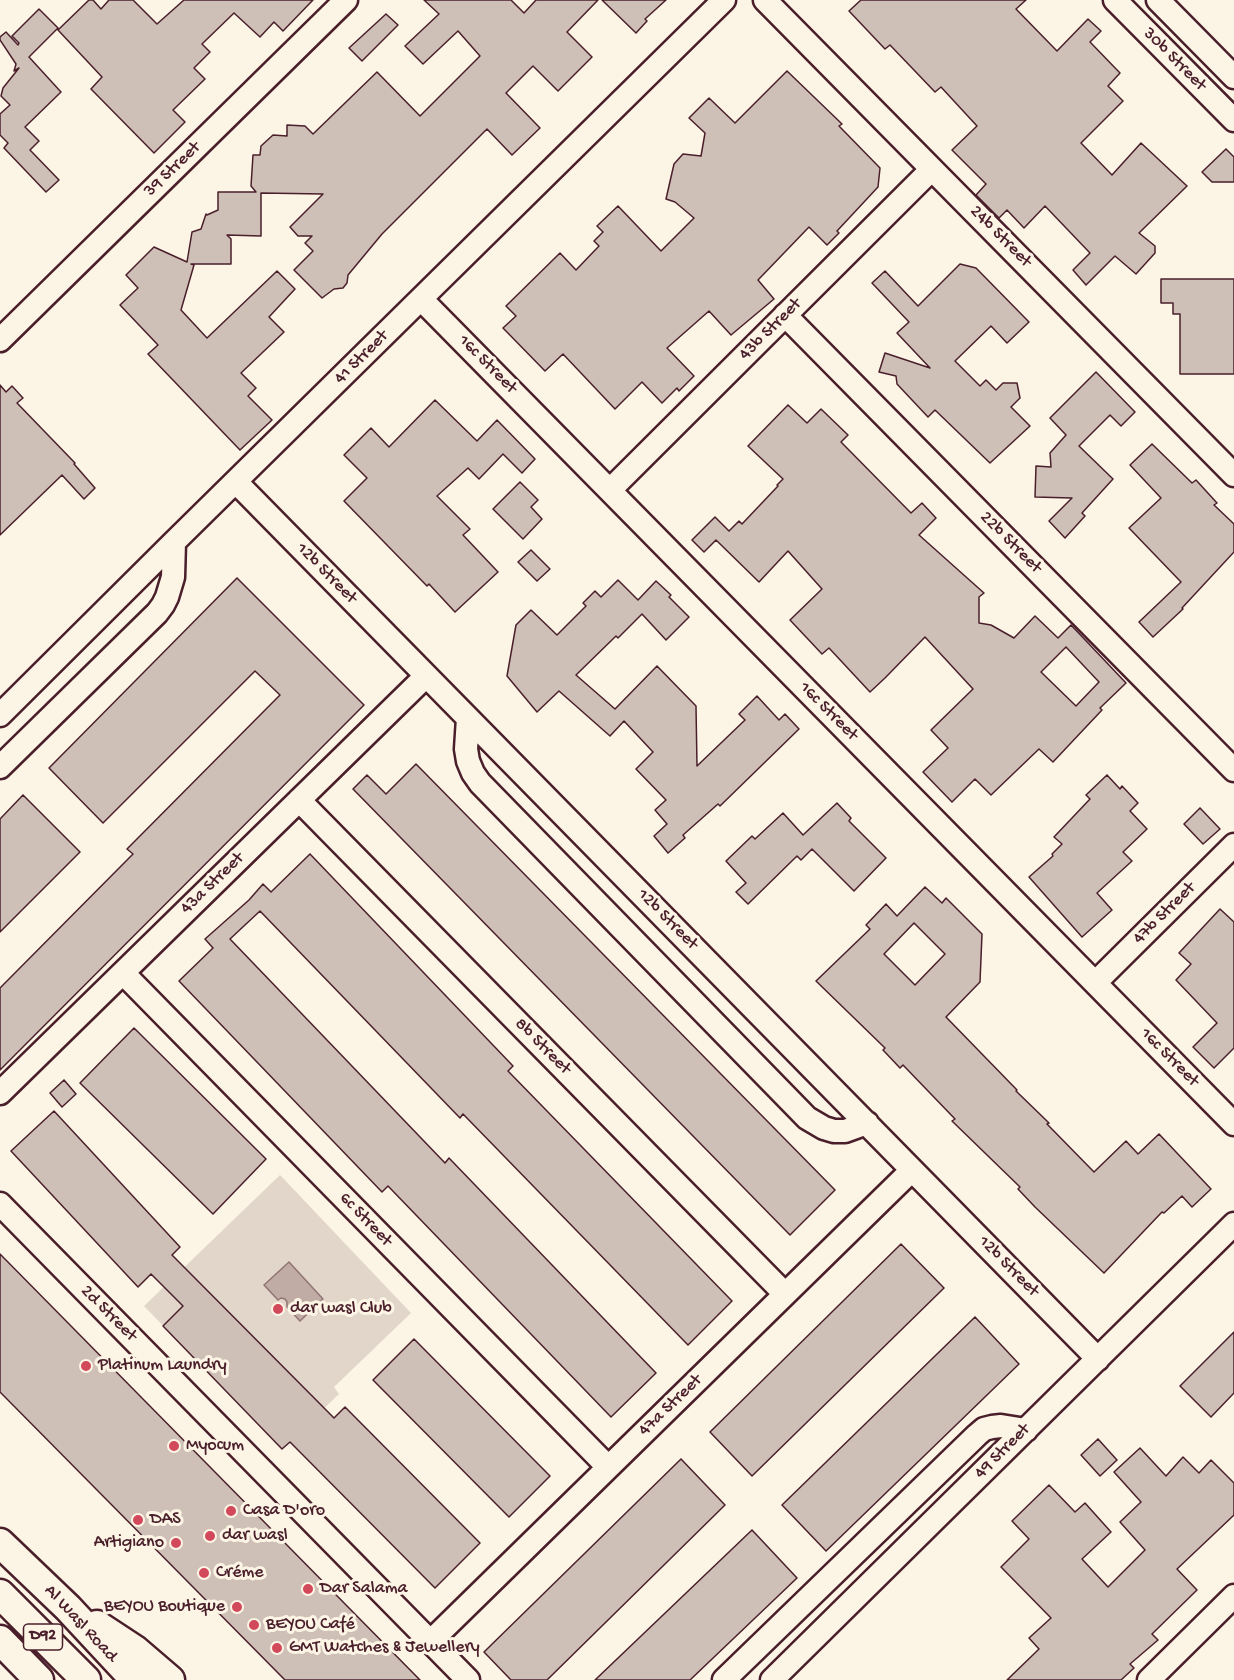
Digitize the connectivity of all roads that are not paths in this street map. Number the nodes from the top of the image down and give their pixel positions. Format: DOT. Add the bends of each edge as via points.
graph roads {
  1 [pos="346,0"];
  2 [pos="724,0"];
  3 [pos="765,0"];
  4 [pos="1115,0"];
  5 [pos="1158,0"];
  6 [pos="1234,77"];
  7 [pos="1234,120"];
  8 [pos="932,169"];
  9 [pos="422,299"];
  10 [pos="785,315"];
  11 [pos="0,340"];
  12 [pos="1234,475"];
  13 [pos="236,482"];
  14 [pos="610,490"];
  15 [pos="174,542"];
  16 [pos="426,676"];
  17 [pos="0,715"];
  18 [pos="468,718"];
  19 [pos="0,767"];
  20 [pos="1234,770"];
  21 [pos="299,800"];
  22 [pos="1234,845"];
  23 [pos="123,973"];
  24 [pos="1095,983"];
  25 [pos="0,1093"];
  26 [pos="867,1124"];
  27 [pos="1234,1124"];
  28 [pos="912,1170"];
  29 [pos="0,1204"];
  30 [pos="1234,1224"];
  31 [pos="785,1294"];
  32 [pos="1098,1359"];
  33 [pos="1026,1430"];
  34 [pos="608,1467"];
  35 [pos="0,1543"];
  36 [pos="0,1594"];
  37 [pos="1234,1596"];
  38 [pos="68,1608"];
  39 [pos="0,1640"];
  40 [pos="430,1642"];
  41 [pos="39,1680"];
  42 [pos="86,1680"];
  43 [pos="135,1680"];
  44 [pos="170,1680"];
  45 [pos="468,1680"];
  46 [pos="724,1680"];
  47 [pos="772,1680"];
  48 [pos="1149,1680"];
  1 -- 11 [label="street, 39 Street"];
  2 -- 9 [label="street, 41 Street"];
  3 -- 8 [label="street, 24b Street"];
  4 -- 7 [label="street, 30b Street"];
  5 -- 6 [label="street, 30b Street"];
  8 -- 10 [label="street, 43b Street"];
  8 -- 12 [label="street, 24b Street"];
  9 -- 13 [label="street, 41 Street"];
  9 -- 14 [label="street, 16c Street"];
  10 -- 14 [label="street, 43b Street"];
  10 -- 20 [label="street, 22b Street"];
  13 -- 15 [label="street, 41 Street"];
  13 -- 16 [label="street, 12b Street"];
  14 -- 24 [label="street, 16c Street"];
  15 -- 17 [label="street, 41 Street"];
  15 -- 19 [label="street" via="173,578 163,605"];
  16 -- 18 [label="street, 12b Street"];
  16 -- 21 [label="street, 43a Street"];
  18 -- 26 [label="street, 12b Street"];
  18 -- 26 [label="street" via="468,761 480,783 807,1118 834,1131"];
  21 -- 23 [label="street, 43a Street"];
  21 -- 31 [label="street, 8b Street"];
  22 -- 24 [label="street, 47b Street"];
  23 -- 25 [label="street, 43a Street"];
  23 -- 34 [label="street, 6c Street"];
  24 -- 27 [label="street, 16c Street"];
  26 -- 28 [label="street, 12b Street"];
  28 -- 31 [label="street, 47a Street"];
  28 -- 32 [label="street, 12b Street"];
  29 -- 40 [label="street, 2d Street"];
  30 -- 32 [label="street, 49 Street"];
  31 -- 34 [label="street, 47a Street"];
  32 -- 33 [label="street, 49 Street"];
  33 -- 46 [label="street" via="992,1426 977,1435"];
  33 -- 47 [label="street, 49 Street"];
  34 -- 40 [label="street, 47a Street"];
  35 -- 38 [label="main road, Al Wasl Road / D92"];
  36 -- 42 [label="main road, Al Wasl Road / D92"];
  37 -- 48 [label="street"];
  38 -- 43 [label="main road, Al Wasl Road / D92"];
  38 -- 44 [label="main road" via="135,1650"];
  39 -- 41 [label="main road, D92"];
  40 -- 45 [label="street, 2d Street"];
}
